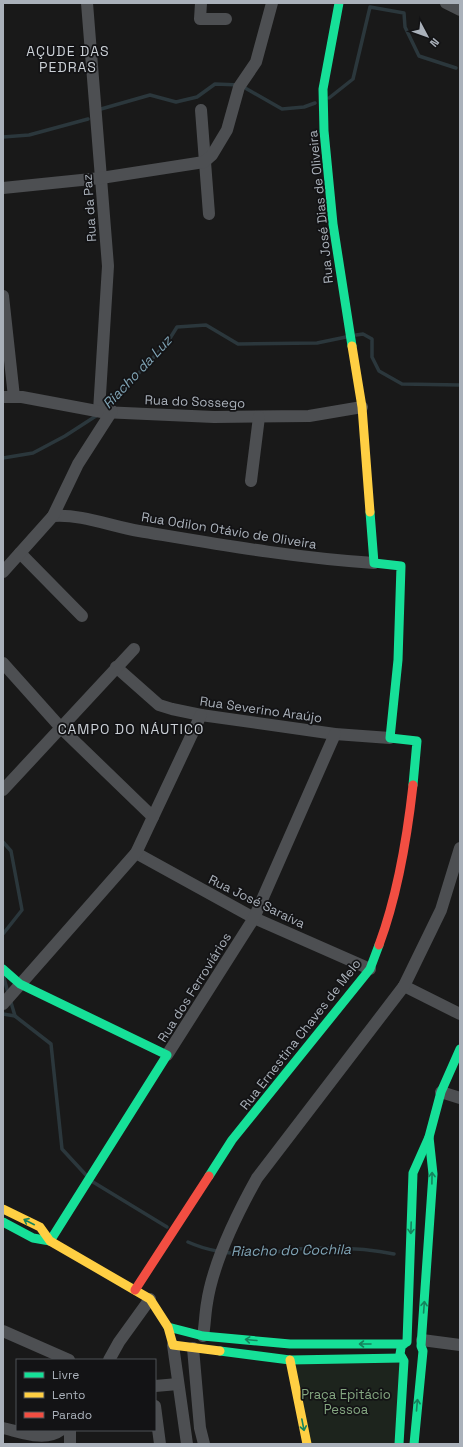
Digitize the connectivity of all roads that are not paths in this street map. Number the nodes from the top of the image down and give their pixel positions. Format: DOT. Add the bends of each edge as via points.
graph roads {
  1 [pos="87,3"];
  2 [pos="201,3"];
  3 [pos="272,3"];
  4 [pos="339,3"];
  5 [pos="446,3"];
  6 [pos="460,10"];
  7 [pos="226,19"];
  8 [pos="201,110"];
  9 [pos="204,162"];
  10 [pos="102,178"];
  11 [pos="3,188"];
  12 [pos="208,214"];
  13 [pos="3,296"];
  14 [pos="9,397"];
  15 [pos="362,407"];
  16 [pos="99,411"];
  17 [pos="112,412"];
  18 [pos="259,417"];
  19 [pos="251,481"];
  20 [pos="53,516"];
  21 [pos="20,553"];
  22 [pos="374,563"];
  23 [pos="3,572"];
  24 [pos="82,616"];
  25 [pos="134,648"];
  26 [pos="3,663"];
  27 [pos="116,668"];
  28 [pos="201,715"];
  29 [pos="62,729"];
  30 [pos="335,734"];
  31 [pos="390,738"];
  32 [pos="417,741"];
  33 [pos="3,790"];
  34 [pos="152,818"];
  35 [pos="460,848"];
  36 [pos="136,853"];
  37 [pos="254,918"];
  38 [pos="3,969"];
  39 [pos="370,969"];
  40 [pos="20,984"];
  41 [pos="404,986"];
  42 [pos="3,1004"];
  43 [pos="460,1014"];
  44 [pos="460,1049"];
  45 [pos="167,1055"];
  46 [pos="441,1092"];
  47 [pos="460,1098"];
  48 [pos="429,1137"];
  49 [pos="3,1209"];
  50 [pos="3,1222"];
  51 [pos="50,1240"];
  52 [pos="135,1290"];
  53 [pos="150,1299"];
  54 [pos="168,1327"];
  55 [pos="3,1331"];
  56 [pos="203,1336"];
  57 [pos="405,1343"];
  58 [pos="421,1343"];
  59 [pos="290,1344"];
  60 [pos="173,1345"];
  61 [pos="460,1345"];
  62 [pos="190,1347"];
  63 [pos="421,1357"];
  64 [pos="68,1359"];
  65 [pos="110,1359"];
  66 [pos="403,1359"];
  67 [pos="290,1360"];
  68 [pos="178,1384"];
  69 [pos="156,1386"];
  70 [pos="156,1414"];
  71 [pos="3,1428"];
  72 [pos="59,1431"];
  73 [pos="70,1431"];
  74 [pos="70,1444"];
  75 [pos="160,1444"];
  76 [pos="188,1444"];
  77 [pos="204,1444"];
  78 [pos="306,1444"];
  79 [pos="399,1444"];
  80 [pos="414,1444"];
  1 -- 10 [label="street, Rua da Paz"];
  2 -- 7 [label="street" via="200,19"];
  3 -- 9 [label="street" via="256,62 239,87 227,130 212,155"];
  4 -- 15 [label="street, Rua José Dias de Oliveira" via="323,90 324,131 333,224"];
  5 -- 6 [label="street"];
  8 -- 9 [label="street"];
  9 -- 10 [label="street"];
  9 -- 12 [label="street"];
  10 -- 11 [label="street"];
  10 -- 16 [label="street, Rua da Paz" via="108,266"];
  13 -- 14 [label="street"];
  14 -- 16 [label="street, Rua do Sossego" via="74,405"];
  15 -- 18 [label="street, Rua do Sossego" via="309,416"];
  15 -- 22 [label="street, Rua José Dias de Oliveira"];
  16 -- 17 [label="street, Rua do Sossego"];
  17 -- 18 [label="street, Rua do Sossego"];
  17 -- 20 [label="street" via="78,464"];
  18 -- 19 [label="street"];
  20 -- 21 [label="street"];
  20 -- 22 [label="street, Rua Odilon Otávio de Oliveira" via="71,515 126,529 261,550"];
  21 -- 23 [label="street"];
  21 -- 24 [label="street"];
  22 -- 31 [label="street, Rua Odilon Otávio de Oliveira" via="401,566 398,660"];
  25 -- 27 [label="street"];
  26 -- 29 [label="street"];
  27 -- 28 [label="street, Rua Severino Araújo" via="159,705"];
  27 -- 29 [label="street"];
  28 -- 30 [label="street, Rua Severino Araújo"];
  28 -- 34 [label="street"];
  29 -- 33 [label="street"];
  29 -- 34 [label="street"];
  30 -- 31 [label="street, Rua Severino Araújo"];
  30 -- 37 [label="street, Rua dos Ferroviários"];
  31 -- 32 [label="street, Rua Severino Araújo"];
  32 -- 39 [label="street, Rua Ernestina Chaves de Melo" via="403,855 381,941"];
  34 -- 36 [label="street"];
  35 -- 41 [label="street" via="441,910"];
  36 -- 37 [label="street, Rua José Saraíva"];
  36 -- 40 [label="street"];
  37 -- 39 [label="street, Rua José Saraíva"];
  37 -- 45 [label="street, Rua dos Ferroviários"];
  38 -- 40 [label="street"];
  39 -- 52 [label="street, Rua Ernestina Chaves de Melo" via="232,1140"];
  40 -- 42 [label="street"];
  40 -- 45 [label="street"];
  41 -- 43 [label="street"];
  41 -- 56 [label="street" via="257,1178 222,1248 207,1301"];
  44 -- 46 [label="street"];
  45 -- 51 [label="street, Rua dos Ferroviários"];
  46 -- 47 [label="street"];
  46 -- 48 [label="street"];
  48 -- 57 [label="street, one-way" via="413,1173"];
  58 -- 48 [label="street, one-way" via="433,1174"];
  51 -- 49 [label="street, one-way" via="40,1227"];
  50 -- 51 [label="street" via="33,1238"];
  51 -- 52 [label="street"];
  52 -- 53 [label="street"];
  53 -- 54 [label="street"];
  53 -- 65 [label="street"];
  54 -- 56 [label="street"];
  54 -- 60 [label="street"];
  55 -- 64 [label="street"];
  59 -- 56 [label="street, one-way"];
  57 -- 58 [label="street"];
  57 -- 59 [label="street, one-way"];
  57 -- 66 [label="street" via="400,1350"];
  58 -- 61 [label="street"];
  58 -- 63 [label="street"];
  59 -- 67 [label="street" via="284,1347 283,1351"];
  60 -- 62 [label="street"];
  60 -- 68 [label="street"];
  62 -- 67 [label="street"];
  62 -- 77 [label="street"];
  63 -- 66 [label="street" via="416,1363 408,1363"];
  80 -- 63 [label="street, one-way"];
  66 -- 67 [label="street"];
  66 -- 79 [label="street"];
  67 -- 78 [label="street, one-way"];
  68 -- 69 [label="street"];
  68 -- 76 [label="street"];
  70 -- 75 [label="street"];
  71 -- 72 [label="street" via="36,1436 48,1436"];
  73 -- 74 [label="street"];
}
